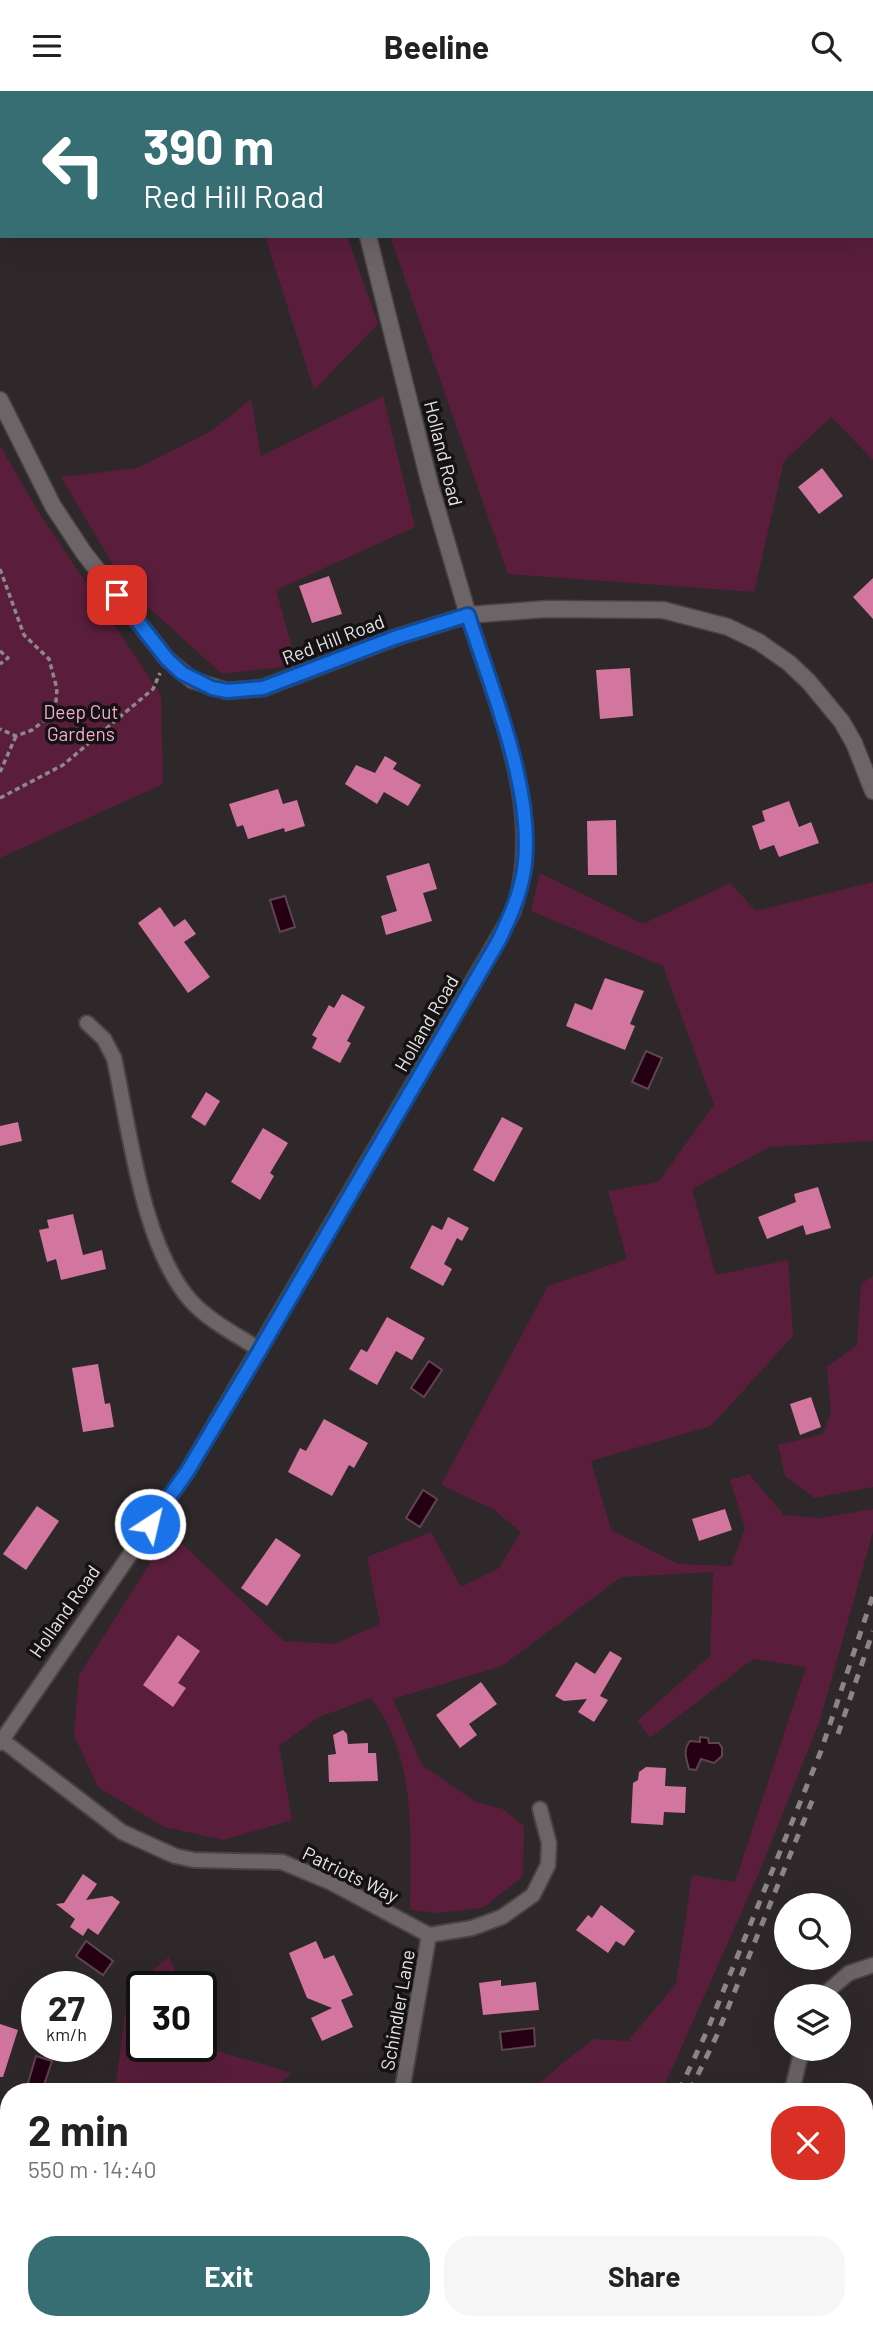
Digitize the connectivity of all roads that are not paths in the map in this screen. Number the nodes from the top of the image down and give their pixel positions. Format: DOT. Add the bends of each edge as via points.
graph roads {
  1 [pos="368,238"];
  2 [pos="0,400"];
  3 [pos="468,615"];
  4 [pos="873,791"];
  5 [pos="86,1023"];
  6 [pos="260,1350"];
  7 [pos="1,1742"];
  8 [pos="540,1809"];
  9 [pos="429,1935"];
  10 [pos="873,1965"];
  11 [pos="836,1984"];
  12 [pos="799,2061"];
  13 [pos="403,2083"];
  14 [pos="794,2083"];
  1 -- 3 [label="street, Holland Road" via="430,485"];
  2 -- 3 [label="street, Red Hill Road" via="53,506 84,553 167,659 192,680 212,688 263,688"];
  3 -- 4 [label="street, Red Hill Road" via="621,608 663,610 728,627 789,663 826,700 854,743"];
  3 -- 6 [label="street, Holland Road" via="524,806 526,852 519,895 499,940"];
  5 -- 6 [label="street" via="104,1039 114,1058 152,1231 165,1265 192,1303"];
  6 -- 7 [label="street, Holland Road" via="187,1472"];
  7 -- 9 [label="street, Patriots Way" via="122,1832 175,1856 282,1862"];
  8 -- 9 [label="street" via="549,1843 548,1865 533,1895 472,1928"];
  9 -- 13 [label="street, Schindler Lane"];
  10 -- 11 [label="street" via="849,1973"];
  12 -- 14 [label="street"];
}
